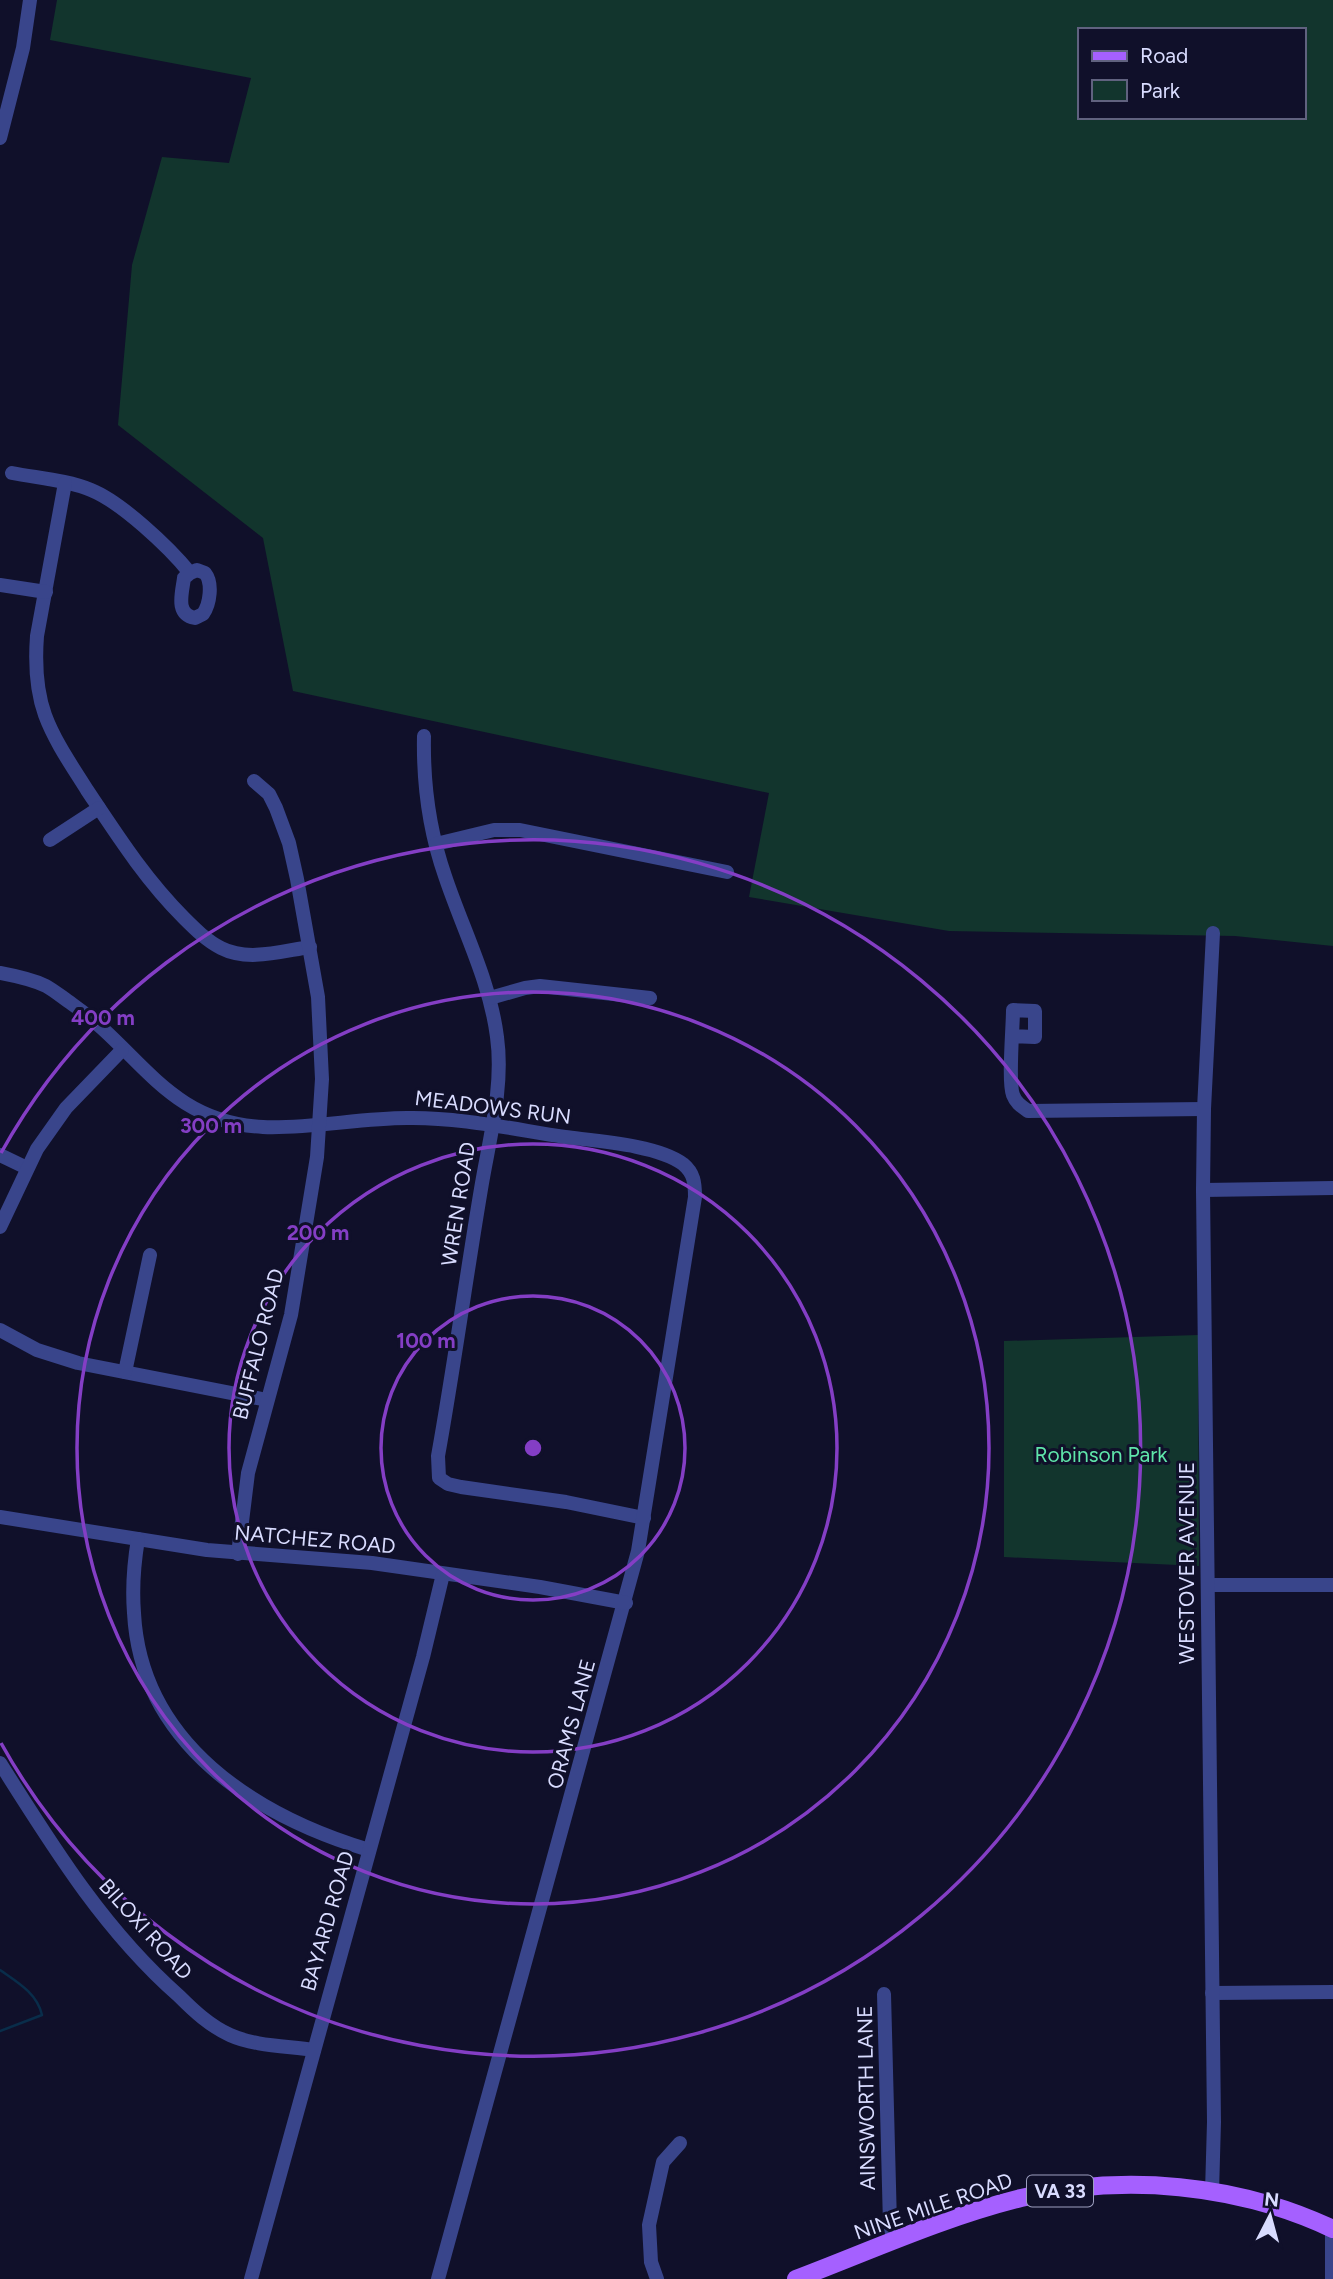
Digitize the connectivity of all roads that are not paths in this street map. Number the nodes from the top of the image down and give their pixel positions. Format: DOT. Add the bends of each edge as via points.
graph roads {
  1 [pos="30,0"];
  2 [pos="1,130"];
  3 [pos="12,473"];
  4 [pos="65,483"];
  5 [pos="190,573"];
  6 [pos="0,585"];
  7 [pos="46,592"];
  8 [pos="424,736"];
  9 [pos="254,781"];
  10 [pos="99,808"];
  11 [pos="50,840"];
  12 [pos="436,844"];
  13 [pos="727,872"];
  14 [pos="1213,933"];
  15 [pos="310,947"];
  16 [pos="0,973"];
  17 [pos="490,998"];
  18 [pos="650,998"];
  19 [pos="1013,1036"];
  20 [pos="122,1050"];
  21 [pos="1204,1109"];
  22 [pos="319,1124"];
  23 [pos="492,1125"];
  24 [pos="0,1155"];
  25 [pos="27,1168"];
  26 [pos="689,1171"];
  27 [pos="1333,1188"];
  28 [pos="1203,1190"];
  29 [pos="0,1227"];
  30 [pos="150,1255"];
  31 [pos="0,1330"];
  32 [pos="125,1372"];
  33 [pos="267,1400"];
  34 [pos="0,1517"];
  35 [pos="644,1518"];
  36 [pos="138,1539"];
  37 [pos="238,1554"];
  38 [pos="443,1574"];
  39 [pos="1208,1585"];
  40 [pos="1333,1585"];
  41 [pos="626,1603"];
  42 [pos="0,1763"];
  43 [pos="369,1850"];
  44 [pos="1333,1992"];
  45 [pos="1212,1993"];
  46 [pos="884,1994"];
  47 [pos="314,2049"];
  48 [pos="680,2143"];
  49 [pos="1212,2192"];
  50 [pos="1332,2229"];
  51 [pos="894,2242"];
  52 [pos="251,2279"];
  53 [pos="438,2279"];
  54 [pos="657,2279"];
  55 [pos="796,2279"];
  56 [pos="1332,2279"];
  1 -- 2 [label="street"];
  3 -- 4 [label="street"];
  4 -- 5 [label="street" via="110,500"];
  4 -- 7 [label="street"];
  6 -- 7 [label="street"];
  7 -- 10 [label="street" via="36,657 39,695 50,727"];
  8 -- 12 [label="street, WREN ROAD" via="426,800"];
  9 -- 15 [label="street, BUFFALO ROAD" via="269,794 289,844"];
  10 -- 11 [label="street"];
  10 -- 15 [label="street" via="165,900 207,939 245,955"];
  12 -- 13 [label="street" via="494,830 520,830"];
  12 -- 17 [label="street, WREN ROAD"];
  14 -- 21 [label="street, WESTOVER AVENUE"];
  15 -- 22 [label="street, BUFFALO ROAD" via="321,1031"];
  16 -- 20 [label="street, MEADOWS RUN" via="48,987 87,1015"];
  17 -- 18 [label="street" via="540,986"];
  17 -- 23 [label="street, WREN ROAD" via="499,1069"];
  19 -- 21 [label="street" via="1012,1093 1028,1111"];
  20 -- 22 [label="street, MEADOWS RUN" via="167,1092 208,1115 259,1127"];
  20 -- 25 [label="street" via="66,1108"];
  21 -- 28 [label="street, WESTOVER AVENUE"];
  22 -- 23 [label="street, MEADOWS RUN" via="404,1117"];
  22 -- 33 [label="street, BUFFALO ROAD" via="290,1315"];
  23 -- 26 [label="street, MEADOWS RUN" via="633,1147 676,1160"];
  23 -- 35 [label="street, WREN ROAD" via="438,1456 439,1478 461,1487"];
  24 -- 25 [label="street"];
  25 -- 29 [label="street"];
  26 -- 35 [label="street, ORAMS LANE" via="695,1197"];
  27 -- 28 [label="street"];
  28 -- 39 [label="street, WESTOVER AVENUE"];
  30 -- 32 [label="street"];
  31 -- 32 [label="street" via="37,1350"];
  32 -- 33 [label="street"];
  33 -- 37 [label="street, BUFFALO ROAD" via="248,1473"];
  34 -- 36 [label="street, NATCHEZ ROAD"];
  35 -- 41 [label="street, ORAMS LANE"];
  36 -- 37 [label="street, NATCHEZ ROAD"];
  36 -- 43 [label="street" via="133,1591 136,1635 148,1675 178,1732 217,1774 246,1795 311,1829"];
  37 -- 38 [label="street, NATCHEZ ROAD" via="334,1559"];
  38 -- 41 [label="street, NATCHEZ ROAD"];
  38 -- 43 [label="street, BAYARD ROAD"];
  39 -- 40 [label="street"];
  39 -- 45 [label="street, WESTOVER AVENUE"];
  41 -- 53 [label="street, ORAMS LANE"];
  42 -- 47 [label="street, BILOXI ROAD" via="97,1910 181,1998 214,2026 239,2039"];
  43 -- 47 [label="street, BAYARD ROAD"];
  44 -- 45 [label="street"];
  45 -- 49 [label="street, WESTOVER AVENUE"];
  46 -- 51 [label="street, AINSWORTH LANE" via="888,2183"];
  47 -- 52 [label="street, BAYARD ROAD"];
  48 -- 54 [label="street" via="663,2162 649,2225"];
  49 -- 50 [label="main road, NINE MILE ROAD / VA 33" via="1266,2204"];
  49 -- 51 [label="main road, NINE MILE ROAD / VA 33" via="1108,2186 1036,2195 958,2217"];
  50 -- 56 [label="street"];
  51 -- 55 [label="main road, NINE MILE ROAD / VA 33"];
}
